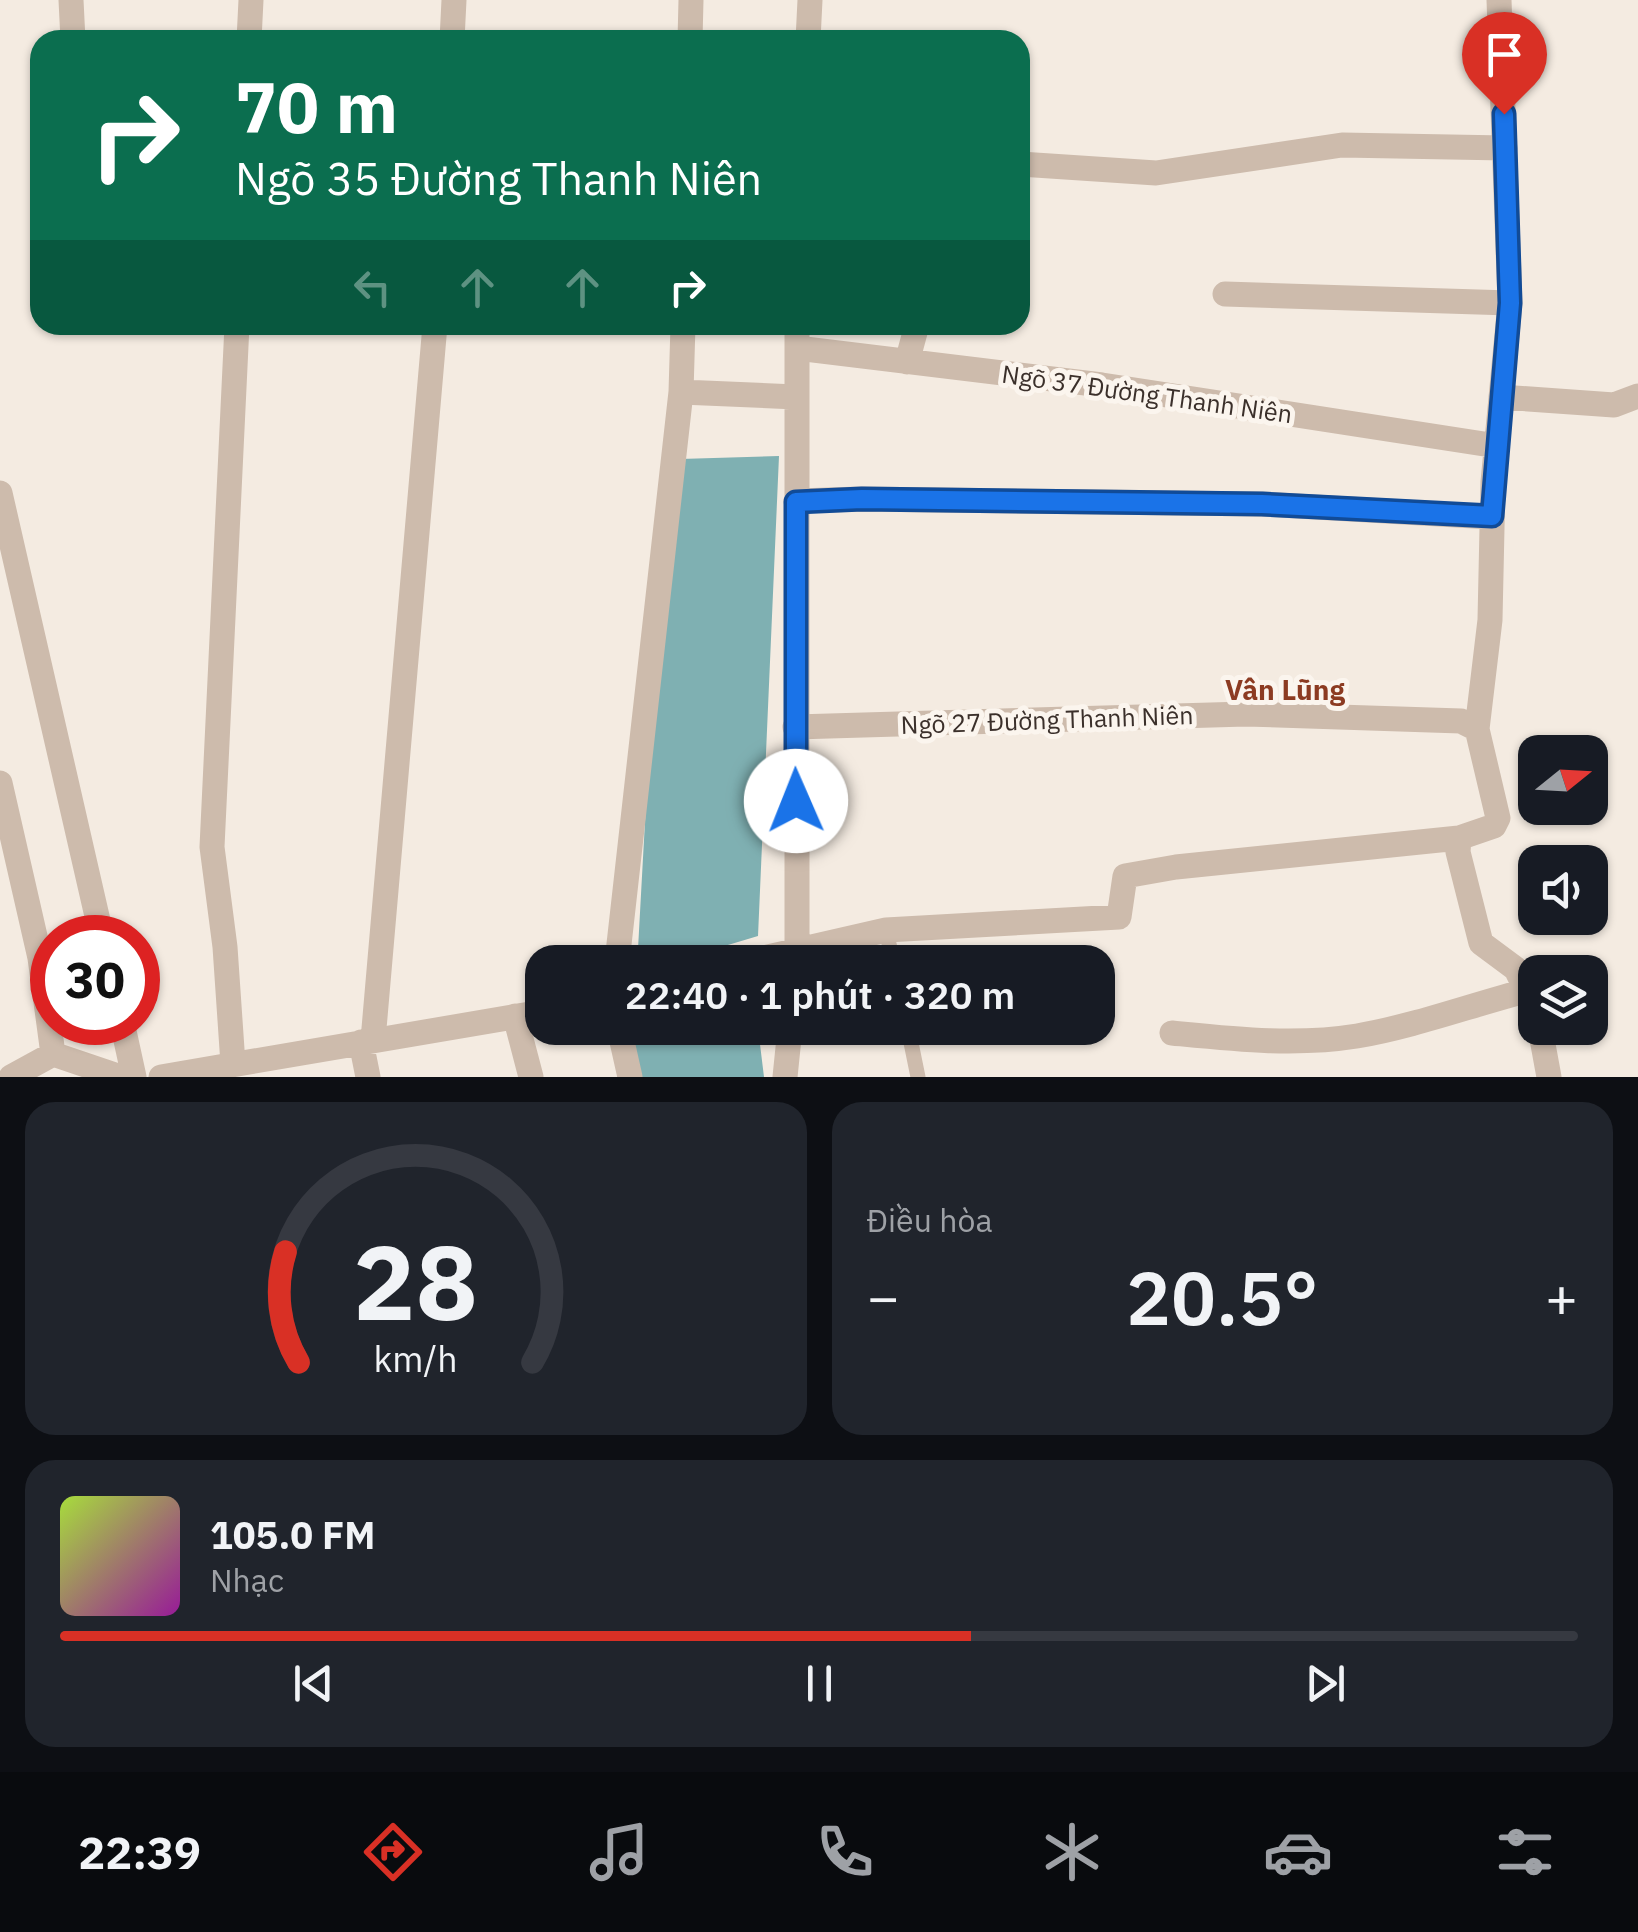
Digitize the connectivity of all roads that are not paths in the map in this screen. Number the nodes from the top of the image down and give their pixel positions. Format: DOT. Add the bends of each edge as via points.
graph roads {
  1 [pos="72,0"];
  2 [pos="250,0"];
  3 [pos="454,0"];
  4 [pos="691,0"];
  5 [pos="810,0"];
  6 [pos="1498,0"];
  7 [pos="72,30"];
  8 [pos="249,30"];
  9 [pos="452,30"];
  10 [pos="690,30"];
  11 [pos="808,30"];
  12 [pos="1505,148"];
  13 [pos="1030,165"];
  14 [pos="1225,294"];
  15 [pos="1510,303"];
  16 [pos="236,335"];
  17 [pos="433,335"];
  18 [pos="683,335"];
  19 [pos="914,335"];
  20 [pos="797,337"];
  21 [pos="907,362"];
  22 [pos="681,392"];
  23 [pos="1638,396"];
  24 [pos="796,397"];
  25 [pos="1501,397"];
  26 [pos="1497,446"];
  27 [pos="0,492"];
  28 [pos="796,502"];
  29 [pos="1492,516"];
  30 [pos="795,728"];
  31 [pos="1477,729"];
  32 [pos="0,783"];
  33 [pos="1458,838"];
  34 [pos="97,915"];
  35 [pos="886,930"];
  36 [pos="619,945"];
  37 [pos="798,945"];
  38 [pos="833,945"];
  39 [pos="889,945"];
  40 [pos="1518,972"];
  41 [pos="1518,1002"];
  42 [pos="525,1015"];
  43 [pos="515,1016"];
  44 [pos="1172,1033"];
  45 [pos="367,1041"];
  46 [pos="127,1045"];
  47 [pos="623,1045"];
  48 [pos="788,1045"];
  49 [pos="911,1045"];
  50 [pos="1543,1045"];
  51 [pos="53,1054"];
  52 [pos="233,1064"];
  53 [pos="11,1077"];
  54 [pos="121,1077"];
  55 [pos="134,1077"];
  56 [pos="160,1077"];
  57 [pos="368,1077"];
  58 [pos="531,1077"];
  59 [pos="630,1077"];
  60 [pos="785,1077"];
  61 [pos="918,1077"];
  62 [pos="1549,1077"];
  1 -- 7 [label="street"];
  2 -- 8 [label="street"];
  3 -- 9 [label="street"];
  4 -- 10 [label="street"];
  5 -- 11 [label="street"];
  6 -- 12 [label="street"];
  12 -- 13 [label="street" via="1342,145 1156,172"];
  12 -- 15 [label="street"];
  14 -- 15 [label="street"];
  15 -- 25 [label="street"];
  16 -- 52 [label="street" via="212,847"];
  17 -- 45 [label="street"];
  18 -- 22 [label="street"];
  19 -- 21 [label="street"];
  20 -- 21 [label="street, Ngõ 37 Đường Thanh Niên"];
  20 -- 24 [label="street"];
  21 -- 26 [label="street, Ngõ 37 Đường Thanh Niên"];
  22 -- 24 [label="street"];
  22 -- 36 [label="street"];
  23 -- 25 [label="street" via="1614,405"];
  24 -- 28 [label="street"];
  25 -- 26 [label="street"];
  26 -- 29 [label="street"];
  27 -- 34 [label="street"];
  28 -- 29 [label="street" via="1262,504"];
  28 -- 30 [label="street"];
  29 -- 31 [label="street" via="1490,620"];
  30 -- 31 [label="street, Ngõ 27 Đường Thanh Niên" via="1246,714 1461,722"];
  30 -- 37 [label="street"];
  31 -- 33 [label="street" via="1498,818 1494,826"];
  32 -- 51 [label="street" via="40,958"];
  33 -- 35 [label="street" via="1125,876 1119,917"];
  33 -- 40 [label="street" via="1481,942"];
  35 -- 38 [label="street"];
  35 -- 39 [label="lane"];
  41 -- 44 [label="street" via="1352,1036 1249,1041"];
  42 -- 43 [label="street"];
  43 -- 45 [label="street"];
  43 -- 58 [label="street"];
  45 -- 52 [label="street"];
  45 -- 57 [label="street"];
  46 -- 55 [label="street"];
  47 -- 59 [label="street"];
  48 -- 60 [label="street"];
  49 -- 61 [label="lane"];
  50 -- 62 [label="street"];
  51 -- 53 [label="street"];
  51 -- 54 [label="street"];
  52 -- 56 [label="street"];
}
